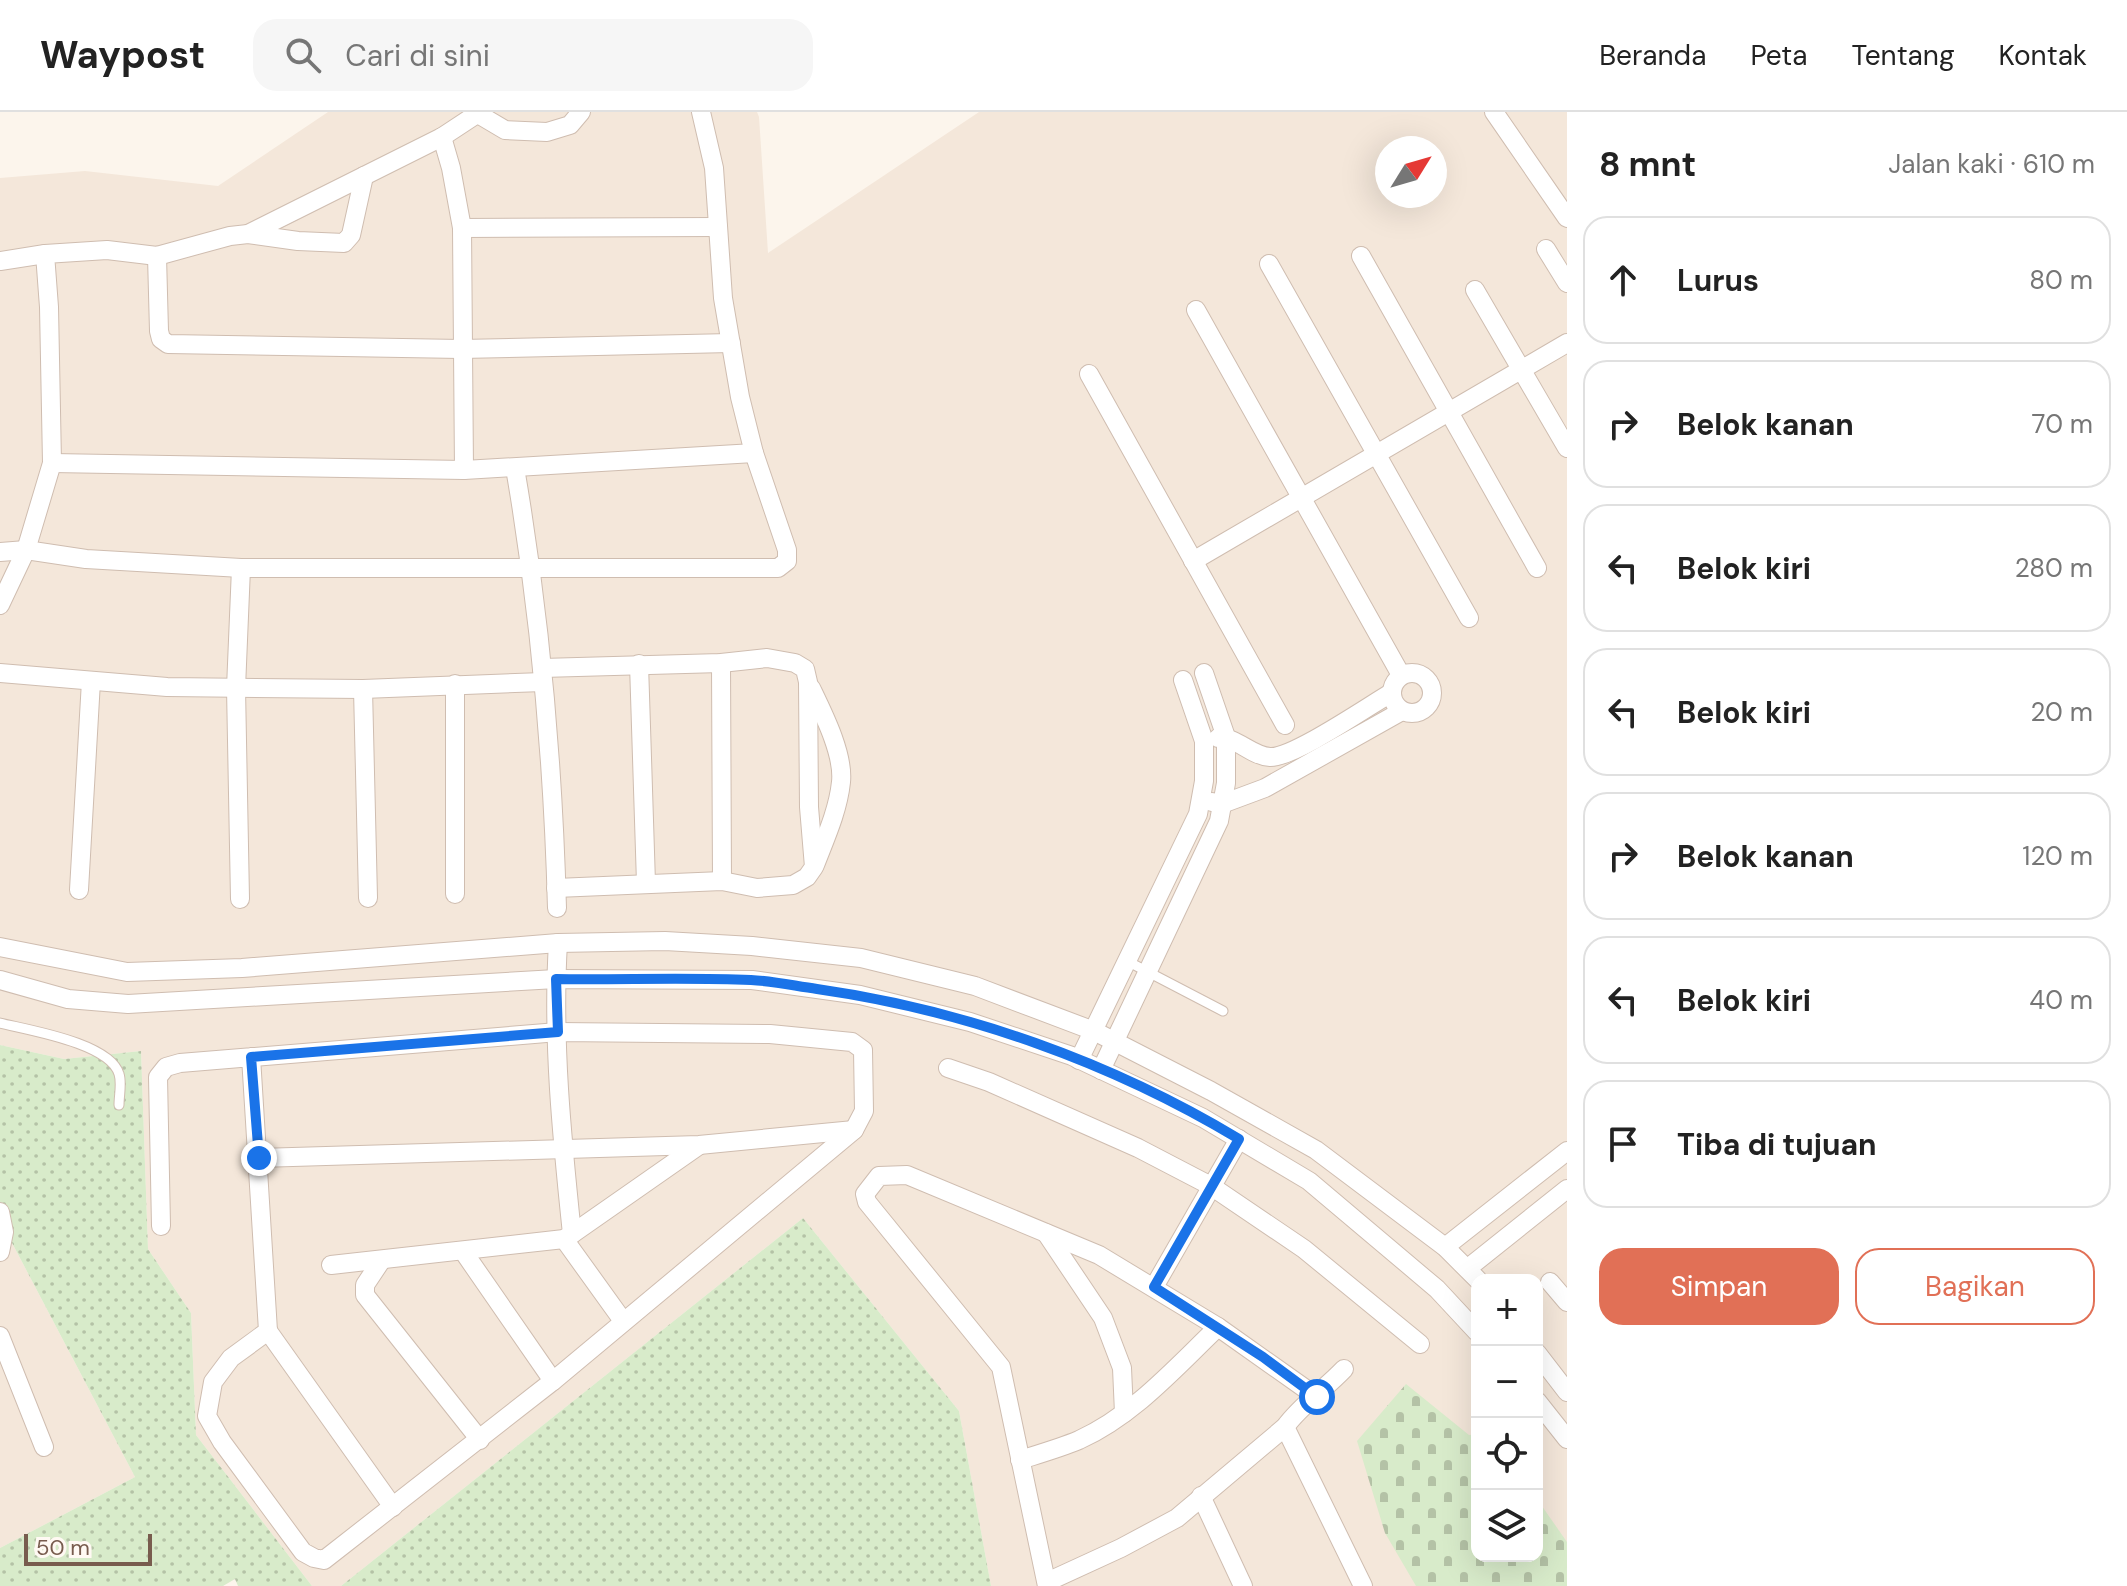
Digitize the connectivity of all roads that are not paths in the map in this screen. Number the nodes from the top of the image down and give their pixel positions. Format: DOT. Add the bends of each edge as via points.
graph roads {
  1 [pos="581,112"];
  2 [pos="701,112"];
  3 [pos="1494,112"];
  4 [pos="479,113"];
  5 [pos="442,137"];
  6 [pos="364,176"];
  7 [pos="1565,210"];
  8 [pos="718,227"];
  9 [pos="462,228"];
  10 [pos="248,234"];
  11 [pos="1546,249"];
  12 [pos="45,254"];
  13 [pos="157,256"];
  14 [pos="1361,256"];
  15 [pos="0,261"];
  16 [pos="1269,264"];
  17 [pos="1567,283"];
  18 [pos="1475,290"];
  19 [pos="1196,310"];
  20 [pos="731,343"];
  21 [pos="1567,343"];
  22 [pos="461,349"];
  23 [pos="1522,369"];
  24 [pos="1089,374"];
  25 [pos="1449,412"];
  26 [pos="1567,448"];
  27 [pos="754,453"];
  28 [pos="1376,454"];
  29 [pos="52,463"];
  30 [pos="515,468"];
  31 [pos="464,470"];
  32 [pos="1301,498"];
  33 [pos="26,550"];
  34 [pos="0,552"];
  35 [pos="1193,561"];
  36 [pos="241,568"];
  37 [pos="532,568"];
  38 [pos="1537,568"];
  39 [pos="0,605"];
  40 [pos="1469,618"];
  41 [pos="721,663"];
  42 [pos="639,664"];
  43 [pos="0,673"];
  44 [pos="1204,673"];
  45 [pos="543,675"];
  46 [pos="1401,675"];
  47 [pos="1183,680"];
  48 [pos="91,681"];
  49 [pos="808,682"];
  50 [pos="455,684"];
  51 [pos="236,688"];
  52 [pos="363,689"];
  53 [pos="1391,693"];
  54 [pos="1402,711"];
  55 [pos="1285,725"];
  56 [pos="1226,737"];
  57 [pos="1204,741"];
  58 [pos="1201,800"];
  59 [pos="1222,804"];
  60 [pos="814,867"];
  61 [pos="722,881"];
  62 [pos="646,883"];
  63 [pos="556,888"];
  64 [pos="79,890"];
  65 [pos="455,894"];
  66 [pos="368,898"];
  67 [pos="240,899"];
  68 [pos="557,908"];
  69 [pos="558,943"];
  70 [pos="0,947"];
  71 [pos="1127,961"];
  72 [pos="1147,972"];
  73 [pos="556,979"];
  74 [pos="0,980"];
  75 [pos="1223,1011"];
  76 [pos="0,1023"];
  77 [pos="1094,1031"];
  78 [pos="558,1032"];
  79 [pos="1114,1042"];
  80 [pos="251,1057"];
  81 [pos="1079,1060"];
  82 [pos="948,1068"];
  83 [pos="1101,1070"];
  84 [pos="119,1105"];
  85 [pos="854,1130"];
  86 [pos="1239,1139"];
  87 [pos="699,1145"];
  88 [pos="563,1151"];
  89 [pos="1567,1153"];
  90 [pos="259,1158"];
  91 [pos="1211,1186"];
  92 [pos="1567,1189"];
  93 [pos="0,1212"];
  94 [pos="161,1226"];
  95 [pos="1046,1233"];
  96 [pos="568,1237"];
  97 [pos="1445,1247"];
  98 [pos="463,1251"];
  99 [pos="0,1252"];
  100 [pos="381,1261"];
  101 [pos="331,1265"];
  102 [pos="1473,1274"];
  103 [pos="1550,1282"];
  104 [pos="1154,1287"];
  105 [pos="1567,1302"];
  106 [pos="623,1321"];
  107 [pos="1471,1326"];
  108 [pos="1218,1327"];
  109 [pos="268,1331"];
  110 [pos="0,1336"];
  111 [pos="1420,1344"];
  112 [pos="1543,1361"];
  113 [pos="1344,1369"];
  114 [pos="553,1381"];
  115 [pos="1567,1392"];
  116 [pos="1317,1397"];
  117 [pos="1543,1409"];
  118 [pos="1124,1413"];
  119 [pos="1285,1427"];
  120 [pos="1567,1439"];
  121 [pos="480,1440"];
  122 [pos="44,1447"];
  123 [pos="1020,1460"];
  124 [pos="1201,1496"];
  125 [pos="393,1507"];
  126 [pos="1047,1584"];
  127 [pos="1243,1586"];
  128 [pos="1363,1586"];
  1 -- 4 [label="street" via="570,125 547,132 505,130"];
  2 -- 8 [label="street" via="714,168"];
  3 -- 7 [label="street"];
  4 -- 5 [label="street"];
  5 -- 6 [label="street"];
  5 -- 9 [label="street"];
  6 -- 10 [label="street"];
  6 -- 10 [label="street" via="351,235 344,243"];
  8 -- 9 [label="street"];
  8 -- 20 [label="street"];
  9 -- 22 [label="street"];
  10 -- 13 [label="street"];
  11 -- 17 [label="street"];
  12 -- 13 [label="street" via="107,250"];
  12 -- 15 [label="street"];
  12 -- 29 [label="street"];
  13 -- 22 [label="street" via="159,331 168,344"];
  14 -- 25 [label="street"];
  16 -- 28 [label="street"];
  18 -- 23 [label="street"];
  19 -- 32 [label="street"];
  20 -- 22 [label="street"];
  20 -- 27 [label="street"];
  21 -- 23 [label="street"];
  22 -- 31 [label="street"];
  23 -- 25 [label="street"];
  23 -- 26 [label="street"];
  24 -- 35 [label="street"];
  25 -- 28 [label="street"];
  25 -- 38 [label="street"];
  27 -- 30 [label="street"];
  27 -- 37 [label="street" via="787,550 787,561 778,568"];
  28 -- 32 [label="street"];
  28 -- 40 [label="street"];
  29 -- 31 [label="street"];
  29 -- 33 [label="street"];
  30 -- 31 [label="street"];
  30 -- 37 [label="street"];
  32 -- 35 [label="street"];
  32 -- 46 [label="street"];
  33 -- 34 [label="street"];
  33 -- 36 [label="street"];
  33 -- 39 [label="street"];
  35 -- 55 [label="street"];
  36 -- 37 [label="street"];
  36 -- 51 [label="street"];
  37 -- 45 [label="street"];
  41 -- 42 [label="street"];
  41 -- 49 [label="street" via="767,658 795,663 805,669"];
  41 -- 61 [label="street"];
  42 -- 45 [label="street"];
  42 -- 62 [label="street"];
  43 -- 48 [label="street"];
  44 -- 56 [label="street"];
  45 -- 50 [label="street"];
  45 -- 63 [label="street"];
  46 -- 53 [label="street"];
  46 -- 54 [label="street" via="1421,675 1432,693 1422,711"];
  47 -- 57 [label="street"];
  48 -- 51 [label="street"];
  48 -- 64 [label="street"];
  49 -- 60 [label="street"];
  49 -- 60 [label="street" via="828,724 841,781"];
  50 -- 52 [label="street"];
  50 -- 65 [label="street"];
  51 -- 52 [label="street"];
  51 -- 67 [label="street"];
  52 -- 66 [label="street"];
  53 -- 54 [label="street"];
  53 -- 56 [label="street" via="1294,751 1272,757"];
  54 -- 59 [label="street" via="1265,788"];
  56 -- 57 [label="street"];
  56 -- 59 [label="street"];
  57 -- 58 [label="street"];
  58 -- 59 [label="street"];
  58 -- 71 [label="street"];
  59 -- 72 [label="street" via="1219,821"];
  60 -- 61 [label="street" via="793,885 757,888"];
  61 -- 62 [label="street"];
  62 -- 63 [label="street"];
  63 -- 68 [label="street"];
  69 -- 70 [label="street" via="127,972"];
  69 -- 73 [label="street"];
  69 -- 77 [label="street" via="665,941 861,958 975,986"];
  71 -- 72 [label="lane"];
  71 -- 77 [label="street"];
  72 -- 75 [label="lane"];
  72 -- 79 [label="street"];
  73 -- 74 [label="street" via="128,1004 68,999"];
  73 -- 78 [label="street"];
  73 -- 81 [label="street" via="752,980 860,995 970,1022"];
  76 -- 84 [label="lane" via="109,1059 119,1072"];
  77 -- 79 [label="street"];
  77 -- 81 [label="street"];
  78 -- 80 [label="street"];
  78 -- 85 [label="street" via="770,1034 852,1042 865,1059 864,1111"];
  78 -- 88 [label="street"];
  79 -- 83 [label="street"];
  79 -- 97 [label="street" via="1316,1150"];
  80 -- 90 [label="street"];
  80 -- 94 [label="street" via="180,1063 166,1067 158,1077"];
  81 -- 83 [label="street"];
  82 -- 91 [label="street" via="1138,1148"];
  83 -- 86 [label="street"];
  85 -- 87 [label="street"];
  85 -- 106 [label="street"];
  86 -- 91 [label="street"];
  86 -- 107 [label="street" via="1309,1181 1437,1289"];
  87 -- 88 [label="street"];
  87 -- 96 [label="street"];
  88 -- 90 [label="street"];
  88 -- 96 [label="street"];
  89 -- 97 [label="street"];
  90 -- 109 [label="street"];
  91 -- 104 [label="street"];
  91 -- 111 [label="street" via="1304,1249"];
  92 -- 102 [label="street"];
  93 -- 99 [label="street"];
  95 -- 104 [label="street" via="1099,1255"];
  95 -- 118 [label="street" via="1103,1318 1122,1368"];
  95 -- 123 [label="street" via="907,1175 879,1176 865,1194 1001,1367"];
  96 -- 98 [label="street"];
  96 -- 106 [label="street"];
  97 -- 102 [label="street"];
  98 -- 100 [label="street"];
  98 -- 114 [label="street"];
  100 -- 101 [label="street"];
  100 -- 121 [label="street" via="365,1285 365,1295"];
  103 -- 105 [label="street"];
  104 -- 108 [label="street"];
  106 -- 114 [label="street"];
  108 -- 116 [label="street"];
  108 -- 118 [label="street"];
  109 -- 125 [label="street"];
  109 -- 125 [label="street" via="231,1358 213,1382 207,1416 222,1442 303,1552 314,1558 324,1560 339,1551"];
  110 -- 122 [label="street"];
  112 -- 115 [label="street"];
  113 -- 116 [label="street"];
  114 -- 121 [label="street"];
  116 -- 119 [label="street"];
  117 -- 120 [label="street"];
  118 -- 123 [label="street" via="1080,1440"];
  119 -- 124 [label="street"];
  119 -- 128 [label="street"];
  121 -- 125 [label="street"];
  123 -- 126 [label="street"];
  124 -- 126 [label="street" via="1177,1518"];
  124 -- 127 [label="street"];
}
